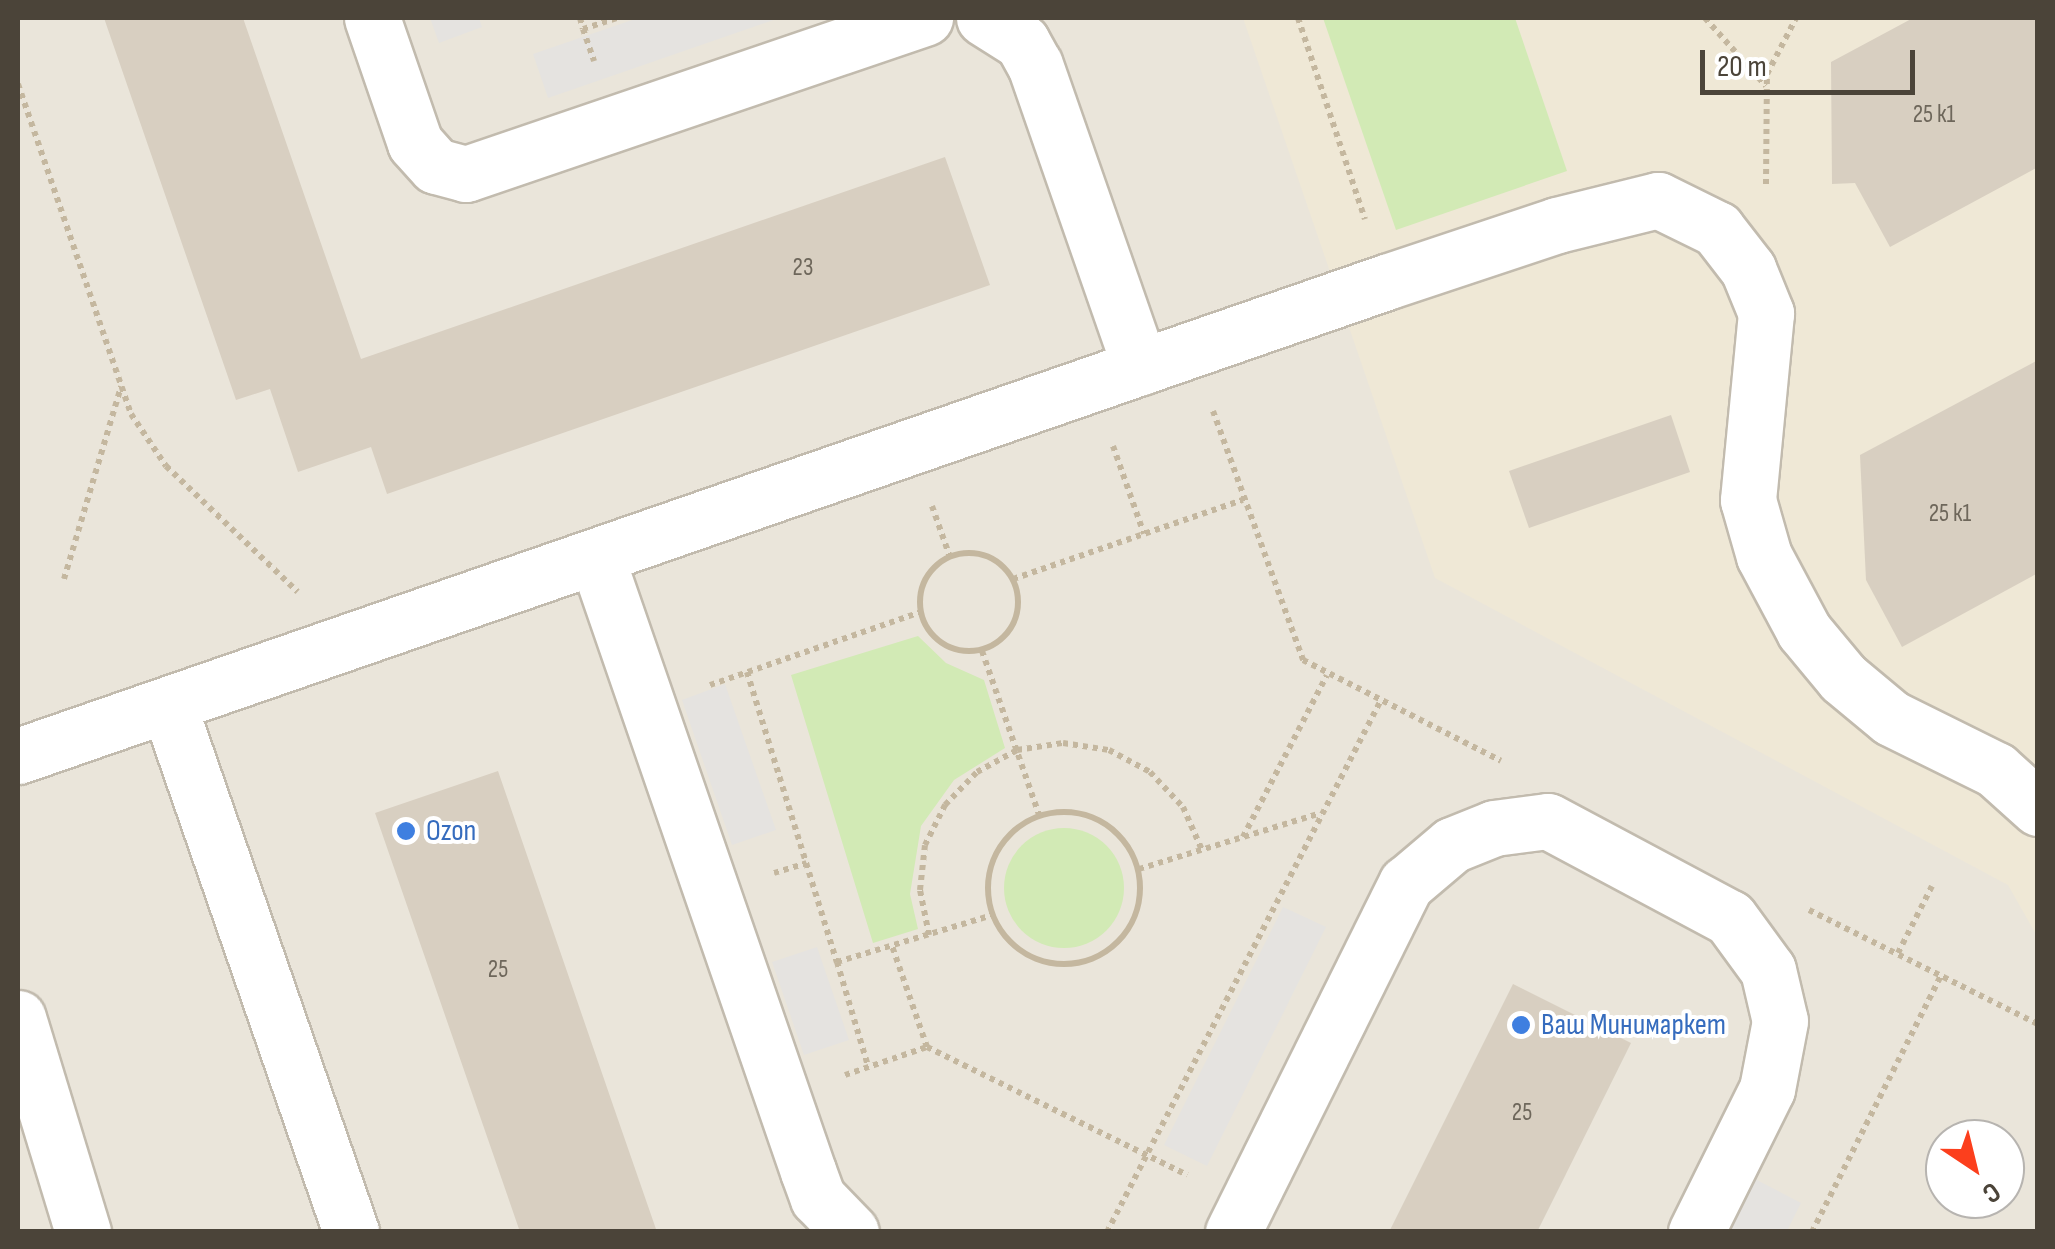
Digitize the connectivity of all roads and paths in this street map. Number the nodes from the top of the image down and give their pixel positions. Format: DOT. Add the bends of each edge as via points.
graph roads {
  1 [pos="372,18"];
  2 [pos="580,18"];
  3 [pos="616,18"];
  4 [pos="925,18"];
  5 [pos="984,18"];
  6 [pos="1298,18"];
  7 [pos="1704,18"];
  8 [pos="1796,18"];
  9 [pos="18,84"];
  10 [pos="1767,86"];
  11 [pos="1766,200"];
  12 [pos="1386,282"];
  13 [pos="1116,375"];
  14 [pos="121,385"];
  15 [pos="1243,500"];
  16 [pos="1144,534"];
  17 [pos="596,556"];
  18 [pos="64,579"];
  19 [pos="1013,580"];
  20 [pos="921,612"];
  21 [pos="349,641"];
  22 [pos="982,650"];
  23 [pos="747,672"];
  24 [pos="1326,675"];
  25 [pos="1380,702"];
  26 [pos="168,704"];
  27 [pos="648,707"];
  28 [pos="1017,750"];
  29 [pos="18,756"];
  30 [pos="2038,808"];
  31 [pos="1322,812"];
  32 [pos="1039,815"];
  33 [pos="1243,837"];
  34 [pos="1202,850"];
  35 [pos="1139,869"];
  36 [pos="1932,886"];
  37 [pos="992,915"];
  38 [pos="929,935"];
  39 [pos="892,946"];
  40 [pos="1898,954"];
  41 [pos="837,962"];
  42 [pos="18,1018"];
  43 [pos="2038,1024"];
  44 [pos="927,1047"];
  45 [pos="868,1066"];
  46 [pos="782,1097"];
  47 [pos="2038,1142"];
  48 [pos="1146,1155"];
  49 [pos="1240,1218"];
  50 [pos="2038,1224"];
  51 [pos="83,1232"];
  52 [pos="351,1232"];
  53 [pos="851,1232"];
  54 [pos="1106,1232"];
  55 [pos="1696,1232"];
  56 [pos="1812,1232"];
  1 -- 4 [label="street" via="415,143 436,166 466,174"];
  2 -- 3 [label="path" via="584,29"];
  5 -- 13 [label="street" via="1022,42 1035,64"];
  6 -- 12 [label="path"];
  7 -- 10 [label="path"];
  8 -- 10 [label="path" via="1782,37"];
  9 -- 14 [label="path"];
  10 -- 11 [label="path"];
  12 -- 13 [label="street"];
  12 -- 30 [label="street" via="1557,225 1658,200 1718,229 1748,269 1766,314 1748,500 1764,556 1804,632 1843,678 1891,718 1996,770"];
  13 -- 16 [label="path"];
  13 -- 17 [label="street"];
  14 -- 18 [label="path"];
  14 -- 21 [label="path" via="131,414 166,466"];
  15 -- 16 [label="path"];
  16 -- 19 [label="path"];
  17 -- 21 [label="street"];
  17 -- 27 [label="street"];
  19 -- 20 [label="path" via="992,558 950,556 923,585"];
  19 -- 22 [label="path" via="1014,622"];
  20 -- 22 [label="path" via="936,639 950,648"];
  20 -- 23 [label="path"];
  21 -- 26 [label="street"];
  22 -- 28 [label="path"];
  23 -- 27 [label="path"];
  23 -- 41 [label="path"];
  24 -- 33 [label="path"];
  25 -- 31 [label="path"];
  26 -- 29 [label="street"];
  26 -- 52 [label="street"];
  27 -- 46 [label="street"];
  28 -- 32 [label="path"];
  28 -- 34 [label="path" via="1063,743 1109,750 1150,772 1183,806"];
  28 -- 38 [label="path" via="977,772 945,805 926,845 920,890"];
  31 -- 33 [label="path"];
  31 -- 48 [label="path"];
  32 -- 35 [label="path" via="1089,815 1128,846"];
  32 -- 37 [label="path" via="1001,845 990,867"];
  33 -- 34 [label="path"];
  34 -- 35 [label="path"];
  35 -- 37 [label="path" via="1140,899 1131,926 1112,948 1086,962 1058,965 1030,957 1007,940"];
  36 -- 40 [label="path"];
  37 -- 38 [label="path"];
  38 -- 39 [label="path"];
  39 -- 41 [label="path"];
  39 -- 44 [label="path"];
  41 -- 45 [label="path"];
  42 -- 51 [label="street"];
  43 -- 56 [label="path" via="1941,974"];
  44 -- 45 [label="path"];
  44 -- 48 [label="path"];
  45 -- 46 [label="path"];
  46 -- 53 [label="street" via="818,1198"];
  47 -- 50 [label="path"];
  48 -- 49 [label="path"];
  48 -- 54 [label="path"];
  49 -- 55 [label="street" via="1406,884 1452,845 1494,828 1548,821 1730,918 1768,970 1780,1020 1767,1089"];
}
